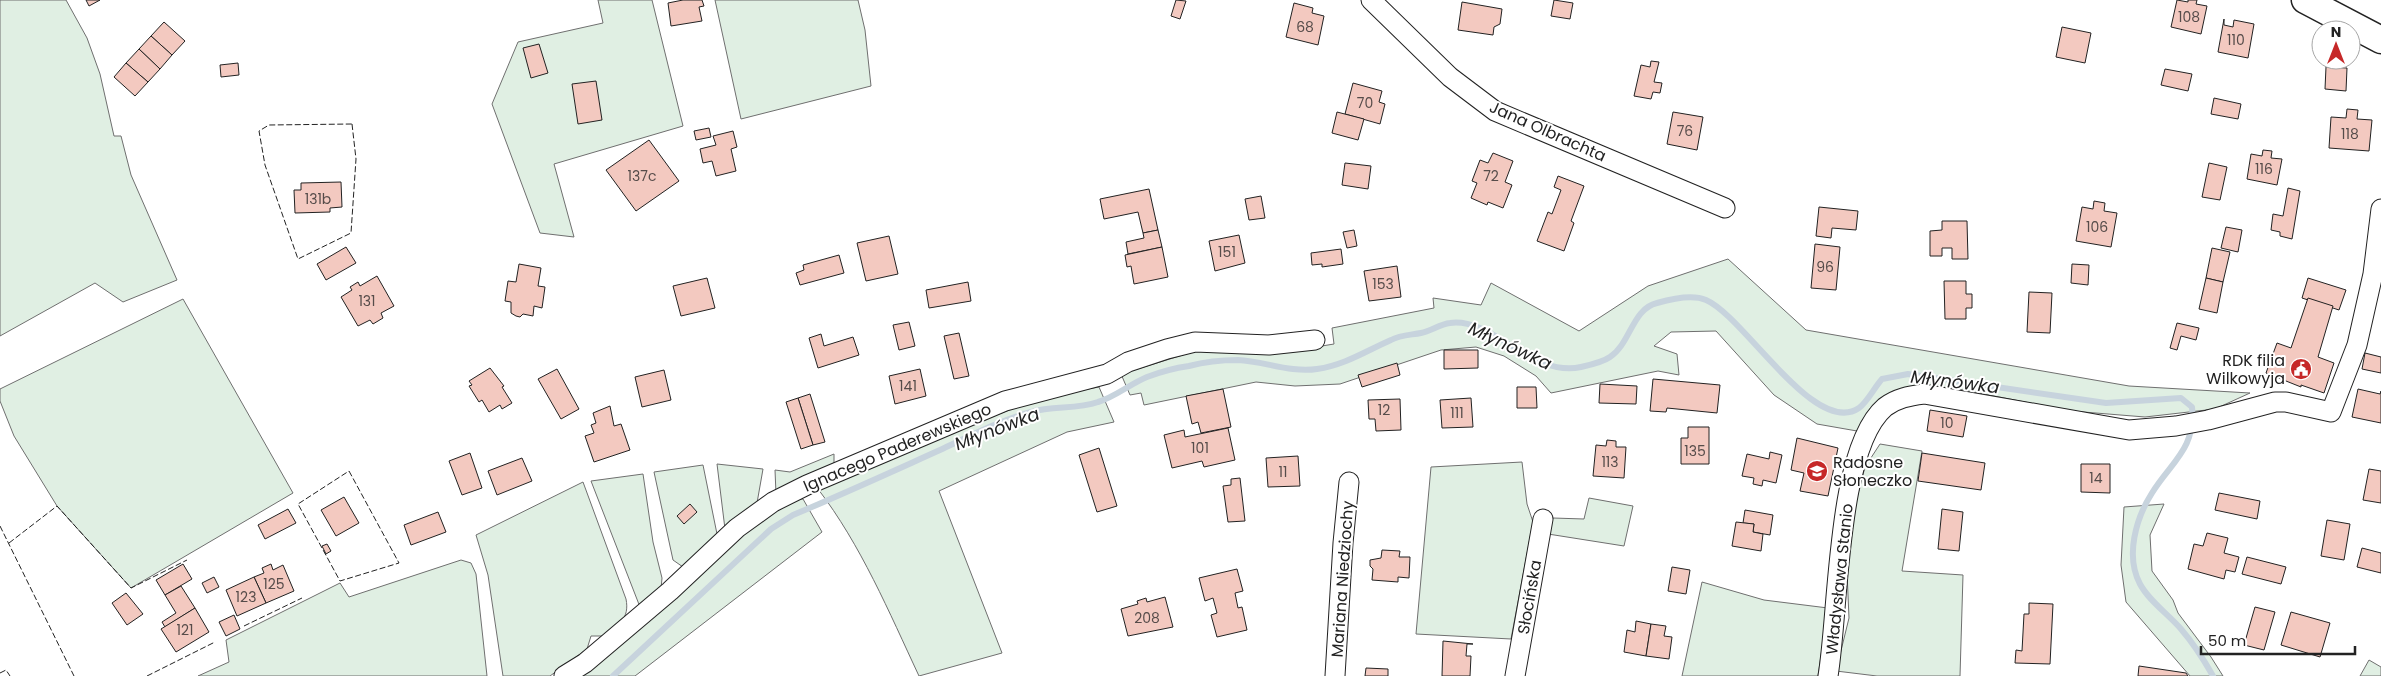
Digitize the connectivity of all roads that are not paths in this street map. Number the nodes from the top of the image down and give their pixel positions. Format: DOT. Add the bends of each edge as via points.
graph roads {
  1 [pos="1371,0"];
  2 [pos="2305,0"];
  3 [pos="2381,40"];
  4 [pos="1726,208"];
  5 [pos="2381,209"];
  6 [pos="1315,340"];
  7 [pos="1349,482"];
  8 [pos="1543,519"];
  9 [pos="564,676"];
  10 [pos="1335,676"];
  11 [pos="1514,676"];
  12 [pos="1828,676"];
  1 -- 4 [label="street, Jana Olbrachta" via="1450,76 1495,111"];
  2 -- 3 [label="street"];
  5 -- 12 [label="street, Władysława Stanio" via="2373,274 2357,345 2331,412 2275,402 2208,420 2128,430 1924,394 1902,397 1885,408 1871,424 1857,457 1846,506"];
  6 -- 9 [label="street, Ignacego Paderewskiego" via="1269,345 1195,342 1167,349 1128,362 1107,374 1005,400 807,485 773,502 737,528 656,603 585,663"];
  7 -- 10 [label="street, Mariana Niedziochy"];
  8 -- 11 [label="street, Słocińska"];
}
